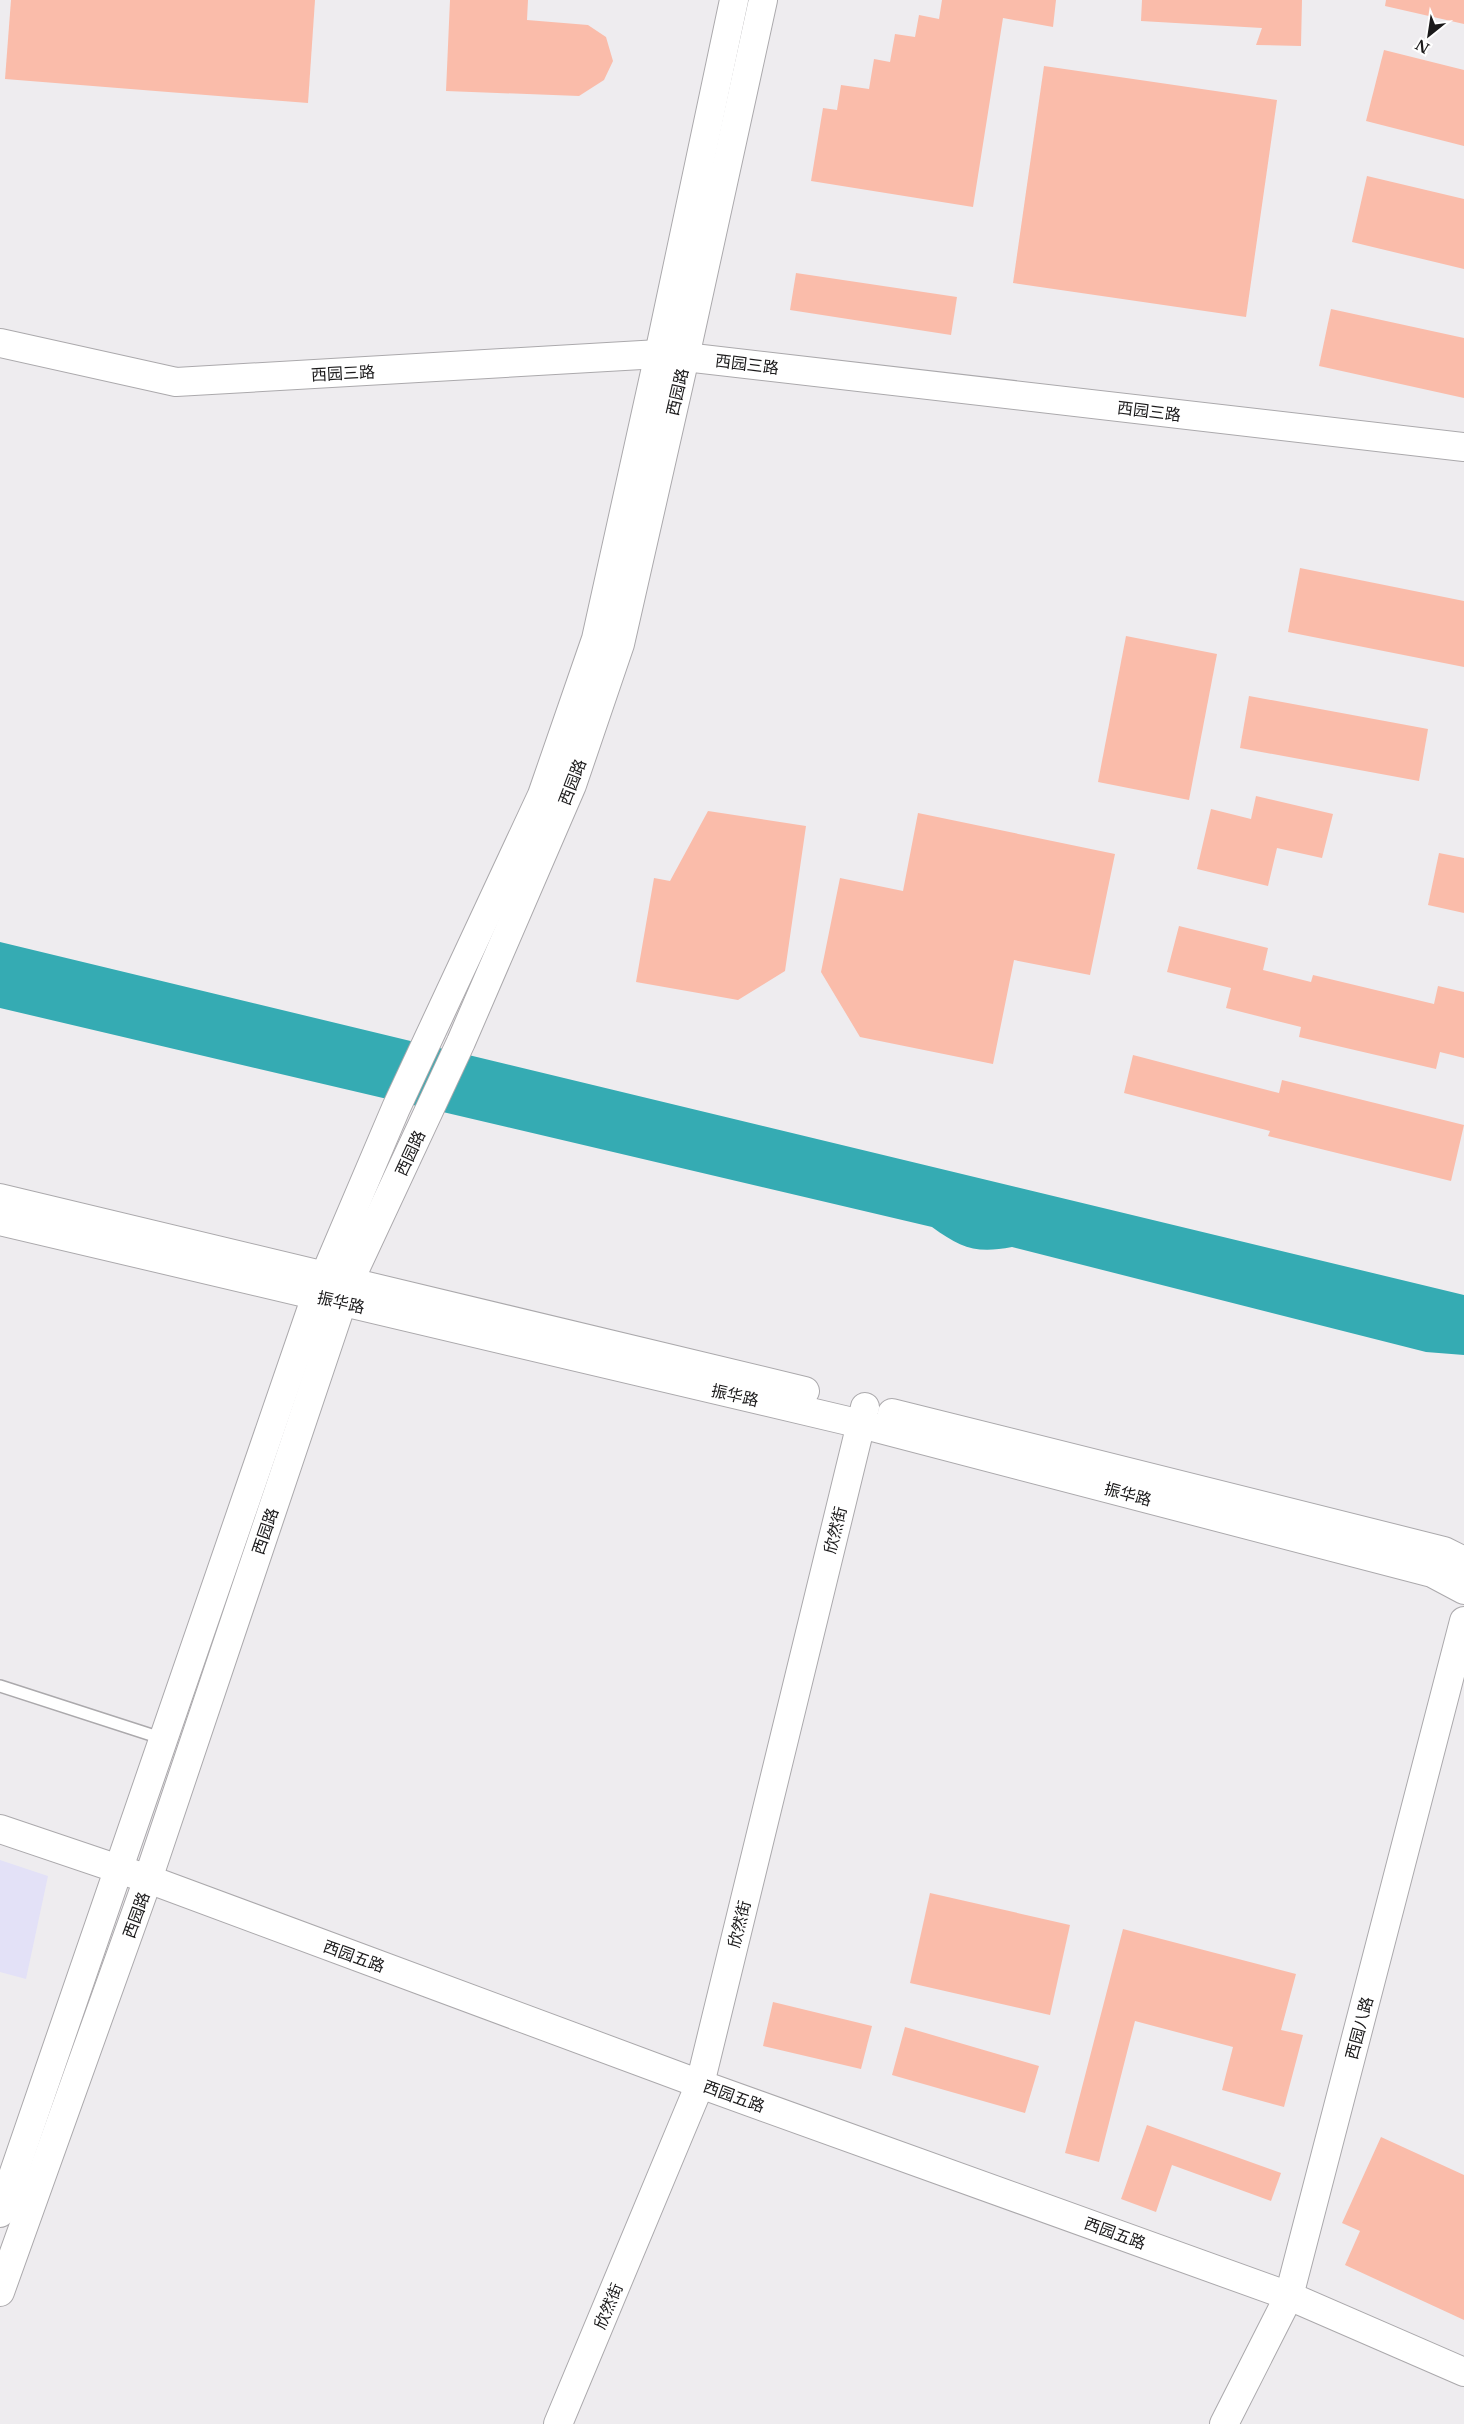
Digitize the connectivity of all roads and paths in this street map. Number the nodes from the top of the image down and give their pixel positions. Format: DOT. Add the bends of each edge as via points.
graph roads {
  1 [pos="734,0"];
  2 [pos="763,0"];
  3 [pos="0,343"];
  4 [pos="672,356"];
  5 [pos="1464,447"];
  6 [pos="0,1198"];
  7 [pos="0,1221"];
  8 [pos="333,1289"];
  9 [pos="863,1415"];
  10 [pos="1464,1561"];
  11 [pos="1464,1590"];
  12 [pos="1464,1621"];
  13 [pos="0,1686"];
  14 [pos="164,1738"];
  15 [pos="0,1828"];
  16 [pos="120,1869"];
  17 [pos="148,1879"];
  18 [pos="700,2084"];
  19 [pos="0,2213"];
  20 [pos="0,2292"];
  21 [pos="1289,2296"];
  22 [pos="1464,2372"];
  23 [pos="558,2424"];
  24 [pos="1224,2424"];
  1 -- 4 [label="main road, 西园路"];
  2 -- 4 [label="main road, 西园路"];
  3 -- 4 [label="main road, 西园三路" via="176,382"];
  4 -- 5 [label="main road, 西园三路"];
  4 -- 8 [label="main road, 西园路" via="596,639 542,795 396,1108"];
  4 -- 8 [label="main road, 西园路" via="620,644 572,785 426,1119"];
  6 -- 8 [label="main road, 振华路"];
  7 -- 8 [label="main road, 振华路"];
  8 -- 9 [label="main road, 振华路"];
  8 -- 14 [label="main road, 西园路"];
  8 -- 17 [label="main road, 西园路"];
  9 -- 10 [label="main road, 振华路" via="1434,1548"];
  9 -- 11 [label="main road, 振华路" via="1432,1573"];
  9 -- 18 [label="main road, 欣然街"];
  12 -- 21 [label="main road, 西园八路"];
  13 -- 14 [label="lane"];
  14 -- 16 [label="main road, 西园路"];
  15 -- 16 [label="main road, 西园五路"];
  16 -- 17 [label="main road, 西园五路"];
  16 -- 19 [label="main road, 西园路"];
  17 -- 18 [label="main road, 西园五路"];
  17 -- 20 [label="main road, 西园路"];
  18 -- 21 [label="main road, 西园五路"];
  18 -- 23 [label="main road, 欣然街"];
  21 -- 22 [label="main road, 西园五路"];
  21 -- 24 [label="main road, 西园八路"];
}
